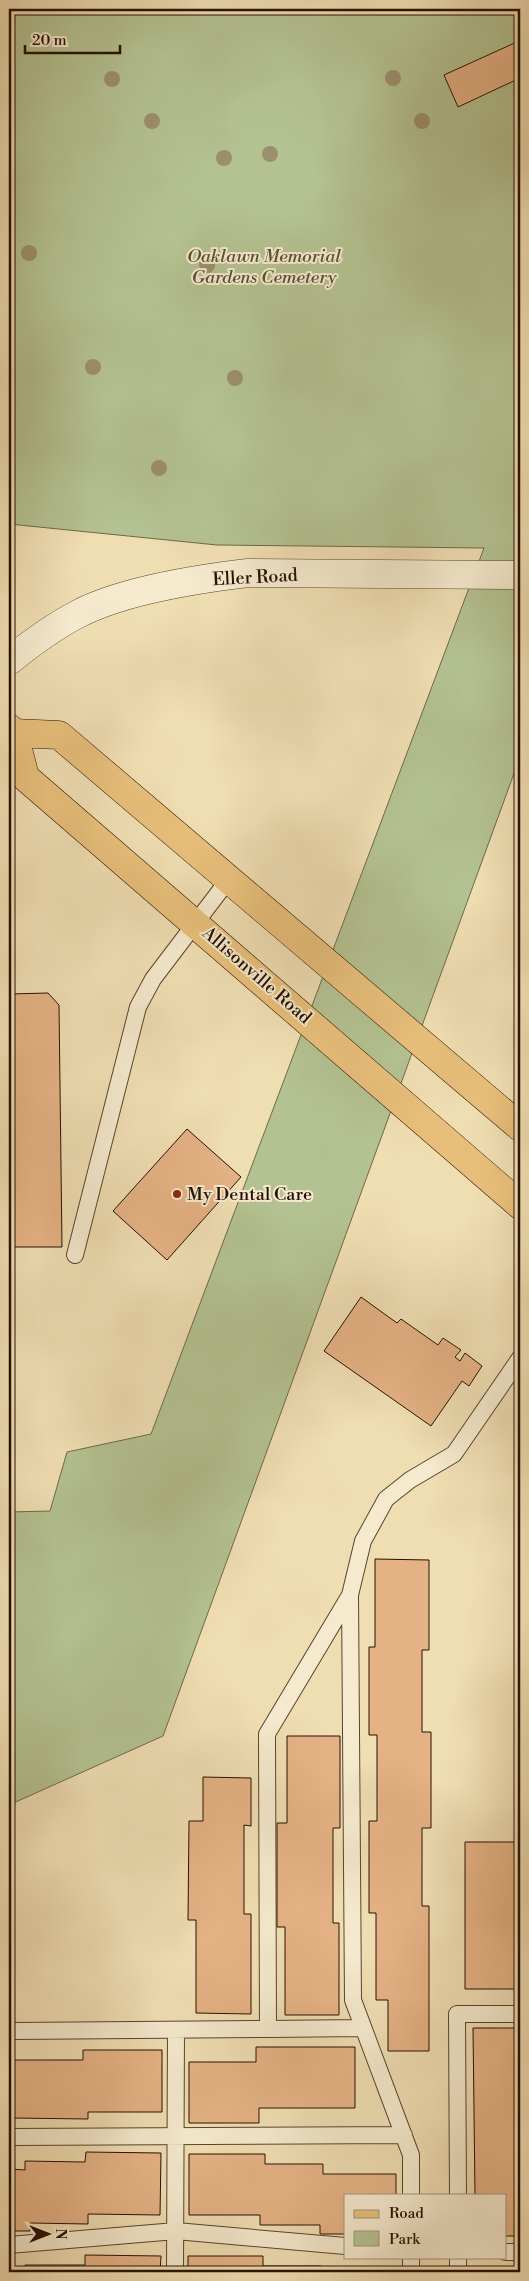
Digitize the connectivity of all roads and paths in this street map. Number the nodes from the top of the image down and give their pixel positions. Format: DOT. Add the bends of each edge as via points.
graph roads {
  1 [pos="520,575"];
  2 [pos="9,661"];
  3 [pos="12,731"];
  4 [pos="229,879"];
  5 [pos="195,922"];
  6 [pos="520,1127"];
  7 [pos="520,1205"];
  8 [pos="75,1254"];
  9 [pos="520,1358"];
  10 [pos="350,1595"];
  11 [pos="520,2014"];
  12 [pos="364,2028"];
  13 [pos="268,2029"];
  14 [pos="176,2030"];
  15 [pos="13,2031"];
  16 [pos="404,2135"];
  17 [pos="175,2136"];
  18 [pos="9,2137"];
  19 [pos="411,2194"];
  20 [pos="458,2194"];
  21 [pos="176,2231"];
  22 [pos="9,2245"];
  23 [pos="344,2246"];
  24 [pos="506,2252"];
  25 [pos="520,2252"];
  26 [pos="411,2258"];
  27 [pos="458,2258"];
  28 [pos="176,2272"];
  29 [pos="411,2272"];
  30 [pos="458,2272"];
  1 -- 2 [label="street, Eller Road" via="248,573 219,576 96,606 54,628"];
  3 -- 4 [label="main road, Allisonville Road" via="59,735"];
  3 -- 5 [label="main road, Allisonville Road" via="26,777"];
  4 -- 5 [label="lane"];
  4 -- 6 [label="main road, Allisonville Road"];
  5 -- 7 [label="main road, Allisonville Road"];
  5 -- 8 [label="lane" via="153,979 138,1007"];
  9 -- 10 [label="lane" via="454,1454 410,1480 386,1499 363,1541"];
  10 -- 12 [label="lane" via="353,2000"];
  10 -- 13 [label="lane" via="267,1734"];
  11 -- 20 [label="lane" via="457,2014"];
  12 -- 13 [label="lane"];
  12 -- 16 [label="lane"];
  13 -- 14 [label="lane"];
  14 -- 15 [label="lane"];
  14 -- 17 [label="lane"];
  16 -- 17 [label="lane"];
  16 -- 19 [label="lane" via="411,2155"];
  17 -- 18 [label="lane"];
  17 -- 21 [label="lane"];
  21 -- 22 [label="lane"];
  21 -- 23 [label="lane"];
  21 -- 28 [label="lane"];
  24 -- 25 [label="lane"];
  26 -- 29 [label="lane"];
  27 -- 30 [label="lane"];
}
